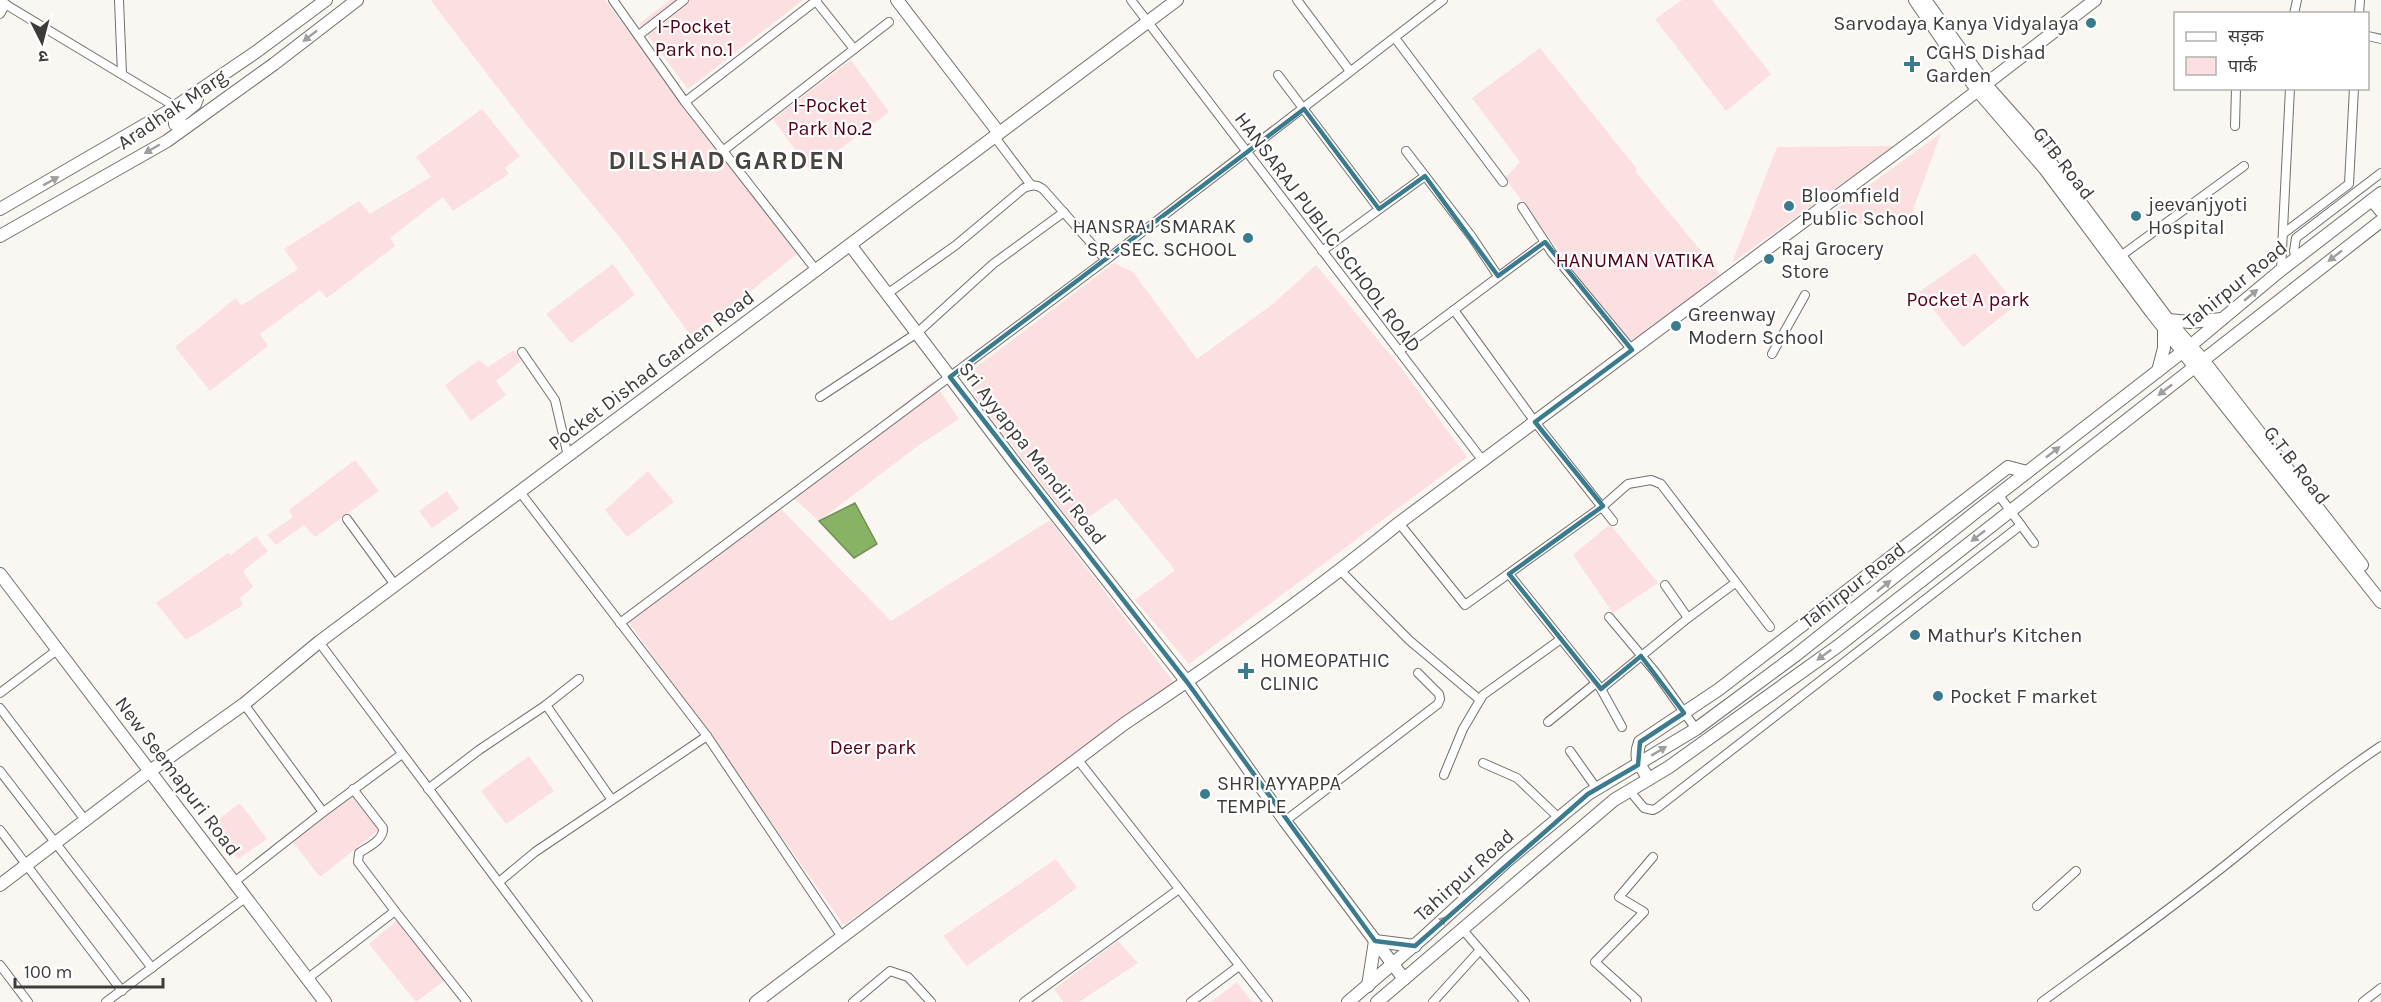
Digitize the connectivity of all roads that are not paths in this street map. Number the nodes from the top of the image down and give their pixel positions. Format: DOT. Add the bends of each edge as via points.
graph roads {
  1 [pos="120,0"];
  2 [pos="326,0"];
  3 [pos="357,0"];
  4 [pos="613,0"];
  5 [pos="684,0"];
  6 [pos="816,0"];
  7 [pos="897,0"];
  8 [pos="1131,0"];
  9 [pos="1177,0"];
  10 [pos="1297,0"];
  11 [pos="1443,0"];
  12 [pos="1915,0"];
  13 [pos="1925,0"];
  14 [pos="2095,0"];
  15 [pos="3,2"];
  16 [pos="0,14"];
  17 [pos="889,22"];
  18 [pos="1147,23"];
  19 [pos="639,35"];
  20 [pos="1395,38"];
  21 [pos="854,49"];
  22 [pos="1350,71"];
  23 [pos="122,75"];
  24 [pos="1278,75"];
  25 [pos="1981,87"];
  26 [pos="201,90"];
  27 [pos="2236,90"];
  28 [pos="2290,90"];
  29 [pos="2354,90"];
  30 [pos="685,102"];
  31 [pos="176,107"];
  32 [pos="1304,109"];
  33 [pos="187,126"];
  34 [pos="2235,126"];
  35 [pos="996,135"];
  36 [pos="724,150"];
  37 [pos="1406,151"];
  38 [pos="1247,153"];
  39 [pos="2244,166"];
  40 [pos="2381,173"];
  41 [pos="1425,176"];
  42 [pos="1503,182"];
  43 [pos="1031,185"];
  44 [pos="2376,197"];
  45 [pos="1522,207"];
  46 [pos="0,209"];
  47 [pos="1379,209"];
  48 [pos="2381,212"];
  49 [pos="1064,213"];
  50 [pos="2381,220"];
  51 [pos="2284,233"];
  52 [pos="0,236"];
  53 [pos="1545,242"];
  54 [pos="851,246"];
  55 [pos="1322,251"];
  56 [pos="2118,259"];
  57 [pos="2296,259"];
  58 [pos="1106,260"];
  59 [pos="816,270"];
  60 [pos="2281,270"];
  61 [pos="1498,276"];
  62 [pos="887,294"];
  63 [pos="1805,295"];
  64 [pos="1454,310"];
  65 [pos="2222,319"];
  66 [pos="2166,324"];
  67 [pos="917,333"];
  68 [pos="2186,349"];
  69 [pos="1632,350"];
  70 [pos="1399,351"];
  71 [pos="522,352"];
  72 [pos="1773,354"];
  73 [pos="2199,364"];
  74 [pos="2158,370"];
  75 [pos="950,377"];
  76 [pos="820,397"];
  77 [pos="1535,422"];
  78 [pos="568,456"];
  79 [pos="1483,461"];
  80 [pos="2027,472"];
  81 [pos="520,492"];
  82 [pos="1998,494"];
  83 [pos="1959,505"];
  84 [pos="1603,506"];
  85 [pos="2010,511"];
  86 [pos="1969,517"];
  87 [pos="347,519"];
  88 [pos="1614,521"];
  89 [pos="1399,523"];
  90 [pos="2021,525"];
  91 [pos="2034,543"];
  92 [pos="1341,571"];
  93 [pos="0,574"];
  94 [pos="1509,574"];
  95 [pos="1735,583"];
  96 [pos="395,585"];
  97 [pos="1665,585"];
  98 [pos="0,586"];
  99 [pos="2381,589"];
  100 [pos="1865,601"];
  101 [pos="2381,602"];
  102 [pos="1877,615"];
  103 [pos="1609,617"];
  104 [pos="1688,618"];
  105 [pos="620,623"];
  106 [pos="1770,627"];
  107 [pos="1561,639"];
  108 [pos="319,642"];
  109 [pos="54,652"];
  110 [pos="1641,656"];
  111 [pos="1418,673"];
  112 [pos="579,679"];
  113 [pos="1187,682"];
  114 [pos="1599,686"];
  115 [pos="0,693"];
  116 [pos="1480,700"];
  117 [pos="244,704"];
  118 [pos="546,705"];
  119 [pos="0,708"];
  120 [pos="1684,713"];
  121 [pos="1548,722"];
  122 [pos="1622,727"];
  123 [pos="1696,729"];
  124 [pos="707,736"];
  125 [pos="2381,746"];
  126 [pos="1570,751"];
  127 [pos="402,754"];
  128 [pos="1078,760"];
  129 [pos="1483,764"];
  130 [pos="1638,765"];
  131 [pos="0,771"];
  132 [pos="147,774"];
  133 [pos="1444,775"];
  134 [pos="1649,778"];
  135 [pos="353,789"];
  136 [pos="428,789"];
  137 [pos="1597,789"];
  138 [pos="1629,790"];
  139 [pos="612,800"];
  140 [pos="323,812"];
  141 [pos="1559,818"];
  142 [pos="85,820"];
  143 [pos="1285,821"];
  144 [pos="0,830"];
  145 [pos="57,842"];
  146 [pos="1653,857"];
  147 [pos="27,865"];
  148 [pos="2076,871"];
  149 [pos="499,882"];
  150 [pos="233,883"];
  151 [pos="0,885"];
  152 [pos="1179,889"];
  153 [pos="244,899"];
  154 [pos="2037,906"];
  155 [pos="394,911"];
  156 [pos="1462,930"];
  157 [pos="842,937"];
  158 [pos="1375,941"];
  159 [pos="1415,946"];
  160 [pos="1480,950"];
  161 [pos="1393,964"];
  162 [pos="0,965"];
  163 [pos="1239,966"];
  164 [pos="152,968"];
  165 [pos="307,979"];
  166 [pos="1404,979"];
  167 [pos="1368,986"];
  168 [pos="2381,988"];
  169 [pos="122,991"];
  170 [pos="763,1000"];
  171 [pos="28,1002"];
  172 [pos="106,1002"];
  173 [pos="317,1002"];
  174 [pos="325,1002"];
  175 [pos="467,1002"];
  176 [pos="588,1002"];
  177 [pos="853,1002"];
  178 [pos="931,1002"];
  179 [pos="1024,1002"];
  180 [pos="1191,1002"];
  181 [pos="1268,1002"];
  182 [pos="1348,1002"];
  183 [pos="1377,1002"];
  184 [pos="1433,1002"];
  185 [pos="1525,1002"];
  186 [pos="1635,1002"];
  187 [pos="2042,1002"];
  188 [pos="2363,1002"];
  1 -- 23 [label="street"];
  2 -- 26 [label="street, Aradhak Marg"];
  3 -- 33 [label="street, Aradhak Marg, one-way"];
  4 -- 19 [label="street"];
  5 -- 19 [label="street"];
  6 -- 21 [label="street"];
  6 -- 30 [label="street"];
  7 -- 35 [label="street"];
  8 -- 18 [label="street, HANSARAJ PUBLIC SCHOOL ROAD"];
  9 -- 18 [label="street, Pocket Dishad Garden Road"];
  10 -- 22 [label="street"];
  11 -- 20 [label="street"];
  12 -- 25 [label="street, GTB Road"];
  13 -- 25 [label="street, GTB Road"];
  14 -- 25 [label="street"];
  15 -- 16 [label="street"];
  15 -- 23 [label="street"];
  17 -- 21 [label="street"];
  18 -- 35 [label="street, Pocket Dishad Garden Road"];
  18 -- 38 [label="street, HANSARAJ PUBLIC SCHOOL ROAD"];
  19 -- 30 [label="street"];
  20 -- 22 [label="street"];
  20 -- 42 [label="street"];
  21 -- 36 [label="street"];
  22 -- 32 [label="street"];
  23 -- 31 [label="street"];
  24 -- 32 [label="street"];
  25 -- 56 [label="street, GTB Road" via="2027,131"];
  25 -- 69 [label="street"];
  26 -- 31 [label="street, Aradhak Marg"];
  26 -- 33 [label="street" via="195,104 175,120 178,126"];
  27 -- 34 [label="street"];
  28 -- 51 [label="street"];
  29 -- 51 [label="street" via="2349,184"];
  30 -- 36 [label="street"];
  46 -- 31 [label="street, Aradhak Marg, one-way"];
  32 -- 38 [label="street"];
  32 -- 47 [label="street"];
  33 -- 52 [label="street, Aradhak Marg, one-way"];
  35 -- 43 [label="street"];
  35 -- 54 [label="street, Pocket Dishad Garden Road"];
  36 -- 59 [label="street"];
  37 -- 41 [label="street"];
  38 -- 55 [label="street, HANSARAJ PUBLIC SCHOOL ROAD"];
  38 -- 58 [label="street"];
  39 -- 56 [label="street"];
  40 -- 57 [label="street" via="2296,238"];
  41 -- 47 [label="street"];
  41 -- 61 [label="street"];
  43 -- 49 [label="street" via="1039,186"];
  43 -- 62 [label="street"];
  44 -- 48 [label="street"];
  44 -- 57 [label="street, Tahirpur Road"];
  45 -- 53 [label="street"];
  47 -- 55 [label="street"];
  49 -- 58 [label="street"];
  49 -- 67 [label="street" via="993,264"];
  50 -- 73 [label="street, Tahirpur Road, one-way"];
  51 -- 60 [label="street"];
  53 -- 61 [label="street"];
  53 -- 69 [label="street"];
  54 -- 59 [label="street, Pocket Dishad Garden Road"];
  54 -- 62 [label="street, Sri Ayyappa Mandir Road"];
  55 -- 70 [label="street, HANSARAJ PUBLIC SCHOOL ROAD"];
  56 -- 66 [label="street, GTB Road"];
  57 -- 60 [label="street, Tahirpur Road"];
  58 -- 75 [label="street"];
  59 -- 78 [label="street, Pocket Dishad Garden Road"];
  65 -- 60 [label="street, Tahirpur Road, one-way"];
  61 -- 64 [label="street"];
  62 -- 67 [label="street, Sri Ayyappa Mandir Road"];
  63 -- 72 [label="street"];
  64 -- 70 [label="street"];
  64 -- 77 [label="street"];
  65 -- 66 [label="street"];
  65 -- 68 [label="street, Tahirpur Road"];
  66 -- 68 [label="street, GTB Road"];
  66 -- 74 [label="street"];
  67 -- 75 [label="street, Sri Ayyappa Mandir Road"];
  67 -- 76 [label="street"];
  68 -- 73 [label="street, G.T.B Road"];
  68 -- 74 [label="street, Tahirpur Road"];
  69 -- 77 [label="street"];
  70 -- 79 [label="street, HANSARAJ PUBLIC SCHOOL ROAD"];
  71 -- 78 [label="street" via="555,400"];
  73 -- 85 [label="street, Tahirpur Road, one-way"];
  73 -- 99 [label="street, G.T.B Road"];
  73 -- 101 [label="street, G.T.B Road"];
  80 -- 74 [label="street, Tahirpur Road, one-way"];
  75 -- 105 [label="street"];
  75 -- 113 [label="street, Sri Ayyappa Mandir Road"];
  77 -- 79 [label="street"];
  77 -- 84 [label="street"];
  78 -- 81 [label="street, Pocket Dishad Garden Road"];
  79 -- 89 [label="street"];
  80 -- 82 [label="street, Tahirpur Road"];
  80 -- 83 [label="street" via="2008,467"];
  81 -- 96 [label="street, Pocket Dishad Garden Road"];
  81 -- 105 [label="street"];
  82 -- 85 [label="street"];
  82 -- 86 [label="street, Tahirpur Road"];
  83 -- 86 [label="street"];
  83 -- 120 [label="street"];
  84 -- 88 [label="street"];
  84 -- 94 [label="street"];
  84 -- 95 [label="street" via="1628,484 1651,480 1660,484"];
  85 -- 90 [label="street"];
  85 -- 102 [label="street, Tahirpur Road, one-way"];
  100 -- 86 [label="street, Tahirpur Road, one-way"];
  87 -- 96 [label="street"];
  89 -- 92 [label="street"];
  89 -- 94 [label="street" via="1465,605"];
  90 -- 91 [label="street"];
  90 -- 138 [label="street" via="1657,808 1644,808"];
  92 -- 113 [label="street"];
  92 -- 116 [label="street" via="1409,640"];
  93 -- 109 [label="street, New Seemapuri Road"];
  94 -- 107 [label="street"];
  95 -- 104 [label="street"];
  95 -- 106 [label="street"];
  96 -- 108 [label="street, Pocket Dishad Garden Road"];
  97 -- 104 [label="street"];
  98 -- 109 [label="street, New Seemapuri Road"];
  100 -- 102 [label="street"];
  100 -- 123 [label="street, Tahirpur Road"];
  102 -- 134 [label="street, Tahirpur Road, one-way" via="1688,754"];
  103 -- 110 [label="street"];
  104 -- 110 [label="street"];
  105 -- 124 [label="street"];
  107 -- 114 [label="street"];
  107 -- 116 [label="street" via="1496,684"];
  108 -- 117 [label="street, Pocket Dishad Garden Road"];
  108 -- 127 [label="street"];
  109 -- 115 [label="street"];
  109 -- 132 [label="street, New Seemapuri Road"];
  110 -- 114 [label="street"];
  110 -- 120 [label="street"];
  111 -- 143 [label="street" via="1438,694 1438,704"];
  112 -- 118 [label="street"];
  113 -- 128 [label="street"];
  113 -- 143 [label="street, Sri Ayyappa Mandir Road"];
  114 -- 121 [label="street"];
  114 -- 122 [label="street"];
  116 -- 133 [label="street"];
  117 -- 132 [label="street, Pocket Dishad Garden Road"];
  117 -- 140 [label="street"];
  118 -- 136 [label="street"];
  118 -- 139 [label="street"];
  119 -- 142 [label="street"];
  120 -- 123 [label="street"];
  120 -- 130 [label="street" via="1640,742"];
  130 -- 123 [label="street, Tahirpur Road, one-way"];
  124 -- 139 [label="street"];
  124 -- 157 [label="street"];
  125 -- 187 [label="street"];
  126 -- 137 [label="street"];
  127 -- 135 [label="street"];
  127 -- 136 [label="street"];
  128 -- 152 [label="street"];
  128 -- 157 [label="street"];
  129 -- 141 [label="street" via="1517,778"];
  130 -- 134 [label="street"];
  130 -- 137 [label="street, Tahirpur Road"];
  131 -- 145 [label="street"];
  132 -- 142 [label="street, Pocket Dishad Garden Road"];
  132 -- 150 [label="street, New Seemapuri Road"];
  132 -- 153 [label="street, New Seemapuri Road"];
  134 -- 138 [label="street, Tahirpur Road"];
  135 -- 140 [label="street"];
  135 -- 155 [label="street" via="383,828 381,838 359,853 358,862"];
  136 -- 149 [label="street"];
  137 -- 141 [label="street, Tahirpur Road"];
  138 -- 156 [label="street, Tahirpur Road"];
  139 -- 149 [label="street" via="535,852"];
  140 -- 150 [label="street"];
  159 -- 141 [label="street, Tahirpur Road, one-way"];
  142 -- 145 [label="street, Pocket Dishad Garden Road"];
  143 -- 158 [label="street, Sri Ayyappa Mandir Road"];
  144 -- 147 [label="street"];
  145 -- 147 [label="street, Pocket Dishad Garden Road"];
  145 -- 164 [label="street"];
  146 -- 186 [label="street" via="1619,897 1644,912 1595,962"];
  147 -- 151 [label="street, Pocket Dishad Garden Road"];
  147 -- 169 [label="street"];
  148 -- 154 [label="street"];
  149 -- 176 [label="street"];
  150 -- 153 [label="street, New Seemapuri Road"];
  152 -- 163 [label="street"];
  152 -- 179 [label="street"];
  153 -- 164 [label="street"];
  153 -- 165 [label="street, New Seemapuri Road"];
  153 -- 173 [label="street, New Seemapuri Road"];
  155 -- 165 [label="street"];
  155 -- 175 [label="street"];
  156 -- 160 [label="street"];
  156 -- 166 [label="street, Tahirpur Road"];
  157 -- 170 [label="street"];
  158 -- 159 [label="street"];
  158 -- 161 [label="street, Sri Ayyappa Mandir Road"];
  158 -- 167 [label="street"];
  159 -- 161 [label="street, Tahirpur Road"];
  160 -- 184 [label="street"];
  160 -- 185 [label="street"];
  161 -- 166 [label="street, Sri Ayyappa Mandir Road"];
  161 -- 167 [label="street, Tahirpur Road"];
  162 -- 171 [label="street"];
  163 -- 180 [label="street"];
  163 -- 181 [label="street"];
  164 -- 169 [label="street"];
  165 -- 174 [label="street, New Seemapuri Road"];
  166 -- 183 [label="street, Tahirpur Road"];
  167 -- 182 [label="street, Tahirpur Road"];
  168 -- 188 [label="street"];
  169 -- 172 [label="street"];
  177 -- 178 [label="street" via="890,971 908,977"];
}
